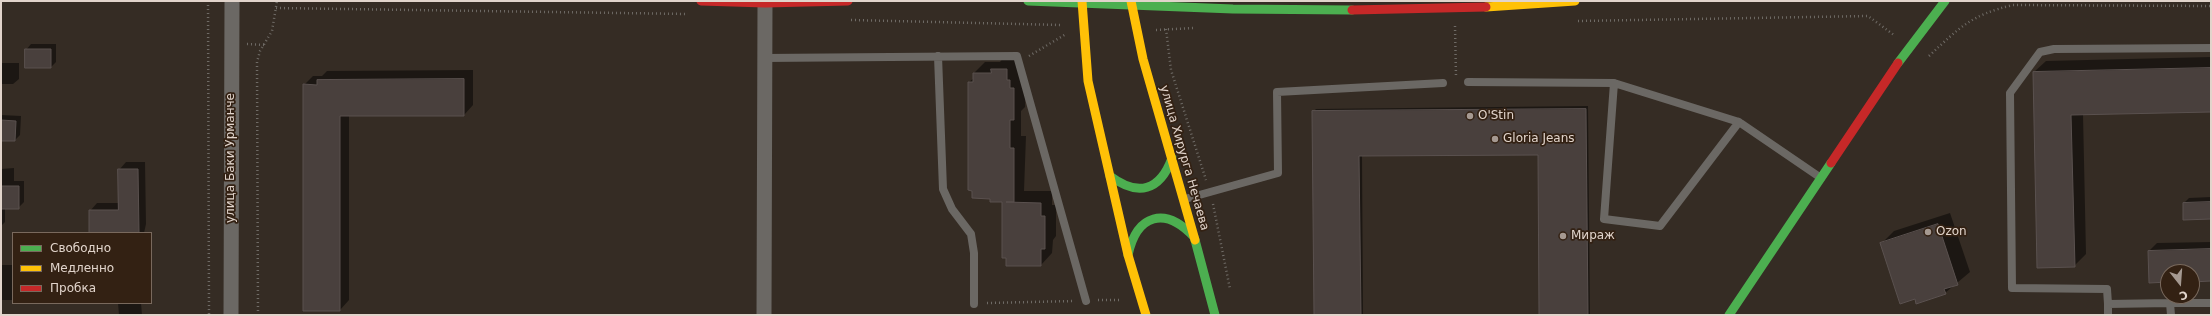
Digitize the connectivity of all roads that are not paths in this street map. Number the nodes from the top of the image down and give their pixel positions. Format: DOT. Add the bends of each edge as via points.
graph roads {
  1 [pos="232,1"];
  2 [pos="701,1"];
  3 [pos="848,1"];
  4 [pos="1028,1"];
  5 [pos="1575,1"];
  6 [pos="1945,1"];
  7 [pos="1082,2"];
  8 [pos="765,3"];
  9 [pos="1131,4"];
  10 [pos="2211,48"];
  11 [pos="938,56"];
  12 [pos="764,58"];
  13 [pos="1468,82"];
  14 [pos="1443,83"];
  15 [pos="1614,83"];
  16 [pos="1739,122"];
  17 [pos="1172,158"];
  18 [pos="1110,176"];
  19 [pos="1821,178"];
  20 [pos="1184,199"];
  21 [pos="1194,237"];
  22 [pos="1128,255"];
  23 [pos="1086,301"];
  24 [pos="2160,303"];
  25 [pos="2200,303"];
  26 [pos="2211,303"];
  27 [pos="974,304"];
  28 [pos="2108,304"];
  29 [pos="2170,304"];
  30 [pos="231,315"];
  31 [pos="764,315"];
  32 [pos="1146,315"];
  33 [pos="1215,315"];
  34 [pos="1729,315"];
  35 [pos="2108,315"];
  36 [pos="2171,315"];
  1 -- 30 [label="street, улица Баки Урманче"];
  2 -- 8 [label="street"];
  3 -- 8 [label="street"];
  4 -- 7 [label="street"];
  5 -- 9 [label="street" via="1366,11"];
  6 -- 19 [label="street" via="1904,55"];
  7 -- 9 [label="street"];
  7 -- 18 [label="street" via="1088,81"];
  8 -- 12 [label="street"];
  9 -- 17 [label="street, улица Хирурга Нечаева" via="1143,58"];
  10 -- 28 [label="lane" via="2054,49 2040,52 2010,93 2012,288 2107,289"];
  11 -- 12 [label="lane"];
  11 -- 23 [label="lane" via="1016,56"];
  11 -- 27 [label="lane" via="943,189 952,209 971,234 974,253"];
  12 -- 31 [label="street"];
  13 -- 15 [label="lane"];
  14 -- 20 [label="lane" via="1277,92 1278,173"];
  15 -- 16 [label="lane"];
  15 -- 16 [label="lane" via="1604,220 1660,226"];
  16 -- 19 [label="lane"];
  17 -- 18 [label="street" via="1170,168 1164,177 1147,188 1127,188"];
  17 -- 20 [label="street, улица Хирурга Нечаева"];
  18 -- 22 [label="street"];
  19 -- 34 [label="street"];
  20 -- 21 [label="street, улица Хирурга Нечаева"];
  21 -- 22 [label="street" via="1186,226 1174,218 1160,217 1147,220 1136,229 1129,241"];
  21 -- 33 [label="street, улица Хирурга Нечаева"];
  22 -- 32 [label="street"];
  24 -- 28 [label="lane"];
  25 -- 26 [label="lane"];
  28 -- 35 [label="lane"];
  29 -- 36 [label="lane"];
}
